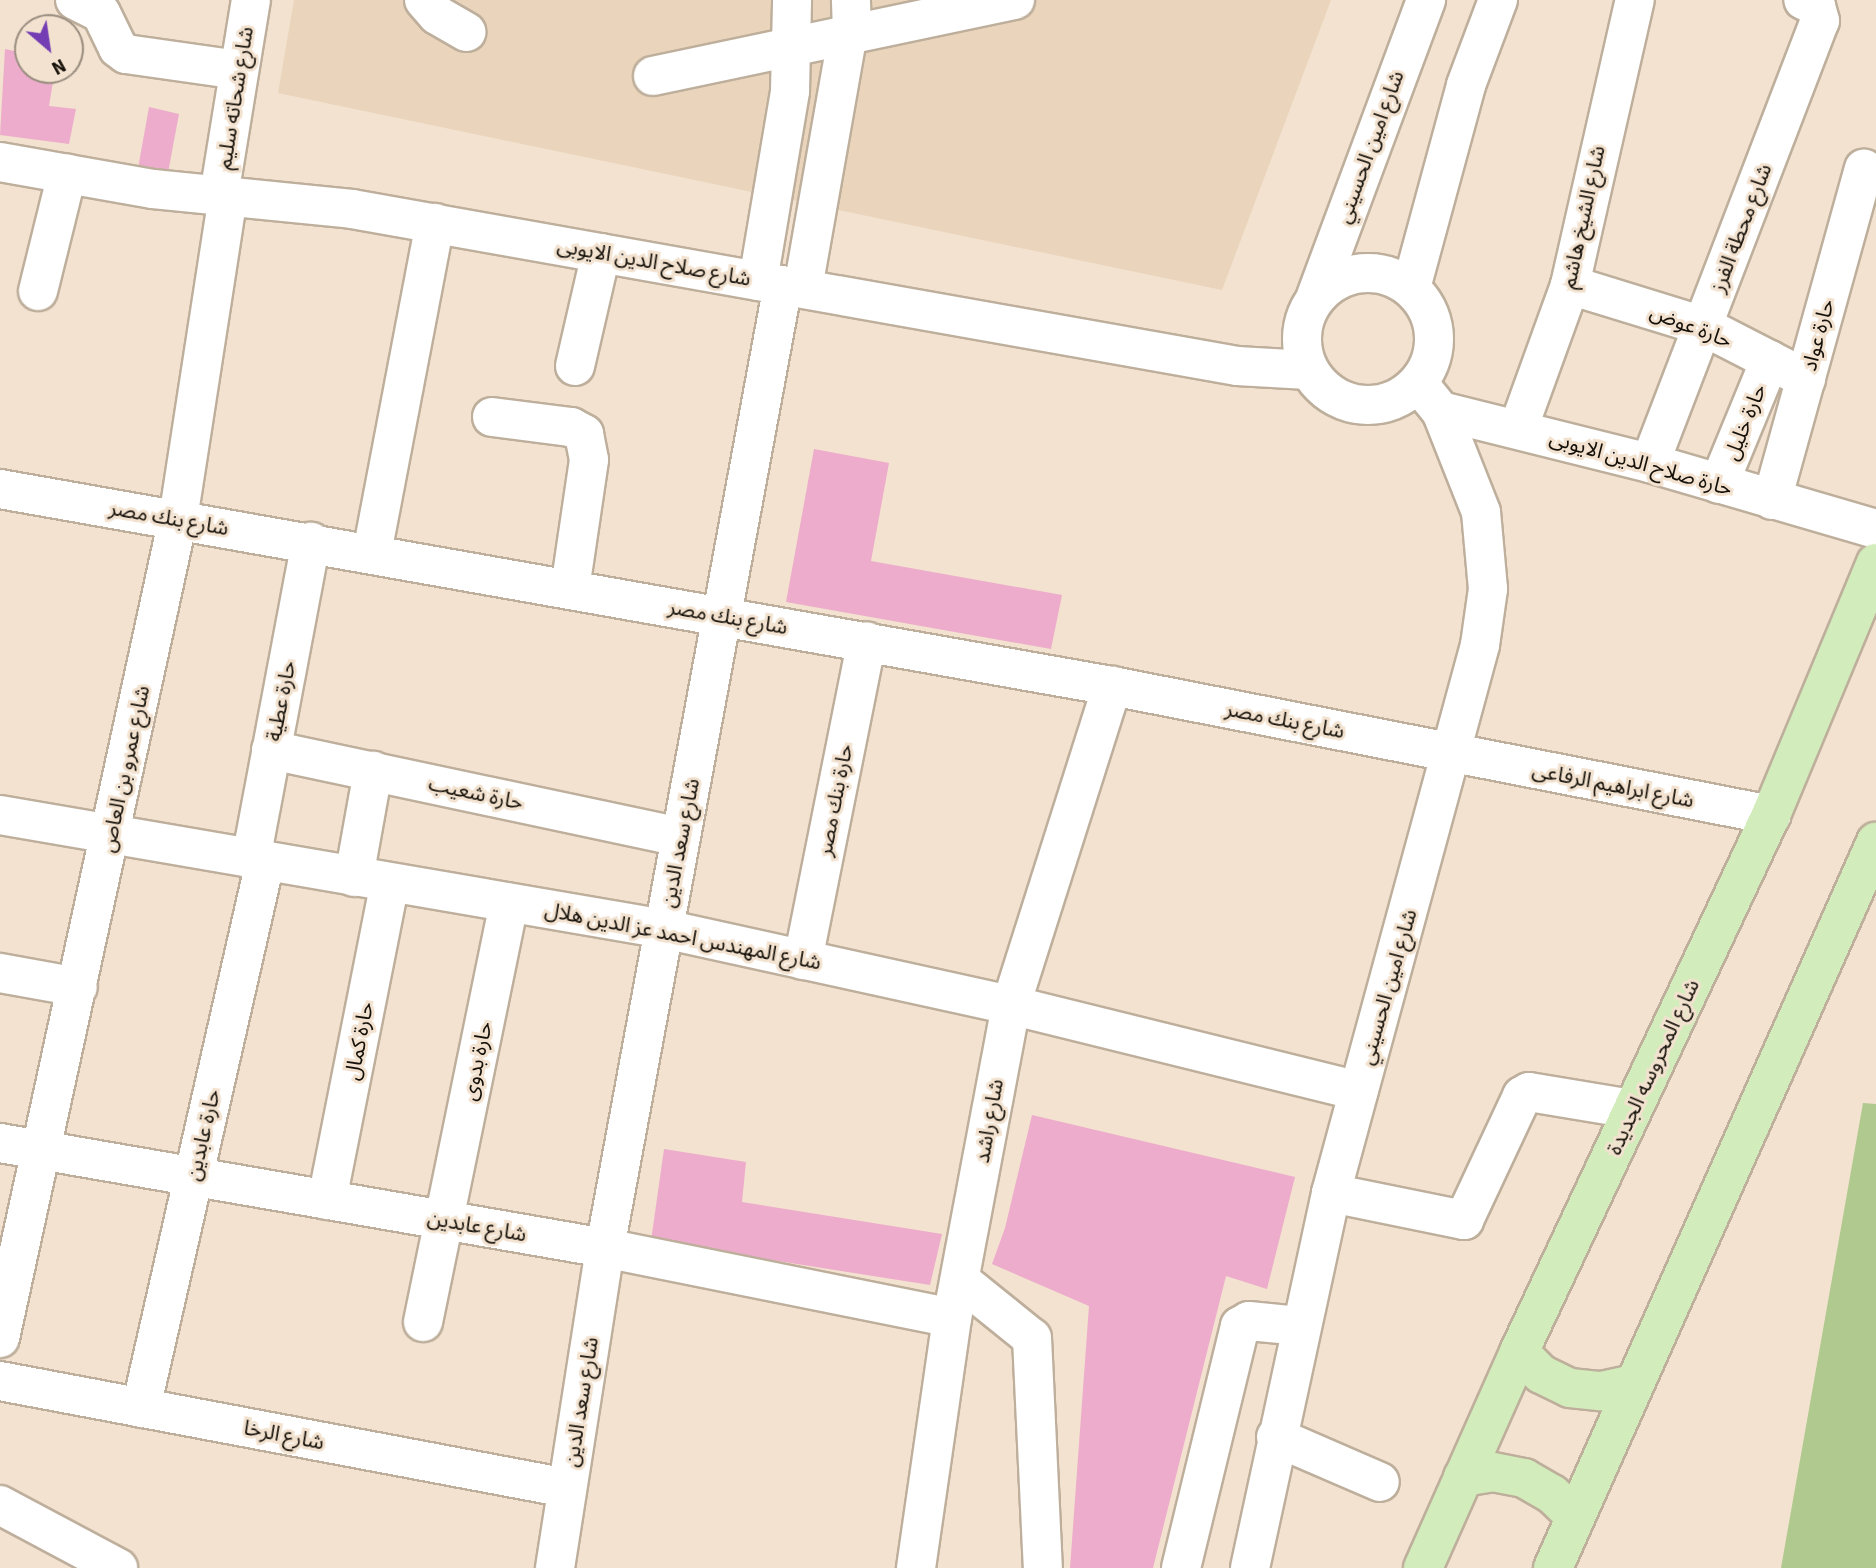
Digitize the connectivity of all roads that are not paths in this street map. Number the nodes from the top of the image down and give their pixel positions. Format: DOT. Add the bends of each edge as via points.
graph roads {
  1 [pos="75,0"];
  2 [pos="251,0"];
  3 [pos="424,0"];
  4 [pos="792,0"];
  5 [pos="1015,0"];
  6 [pos="1426,0"];
  7 [pos="1498,0"];
  8 [pos="1635,0"];
  9 [pos="1819,4"];
  10 [pos="851,15"];
  11 [pos="466,32"];
  12 [pos="794,43"];
  13 [pos="239,70"];
  14 [pos="653,76"];
  15 [pos="0,162"];
  16 [pos="1864,169"];
  17 [pos="67,174"];
  18 [pos="223,196"];
  19 [pos="435,223"];
  20 [pos="601,253"];
  21 [pos="781,285"];
  22 [pos="1570,285"];
  23 [pos="1411,288"];
  24 [pos="38,291"];
  25 [pos="1316,296"];
  26 [pos="1703,326"];
  27 [pos="1770,360"];
  28 [pos="575,366"];
  29 [pos="1308,370"];
  30 [pos="1806,379"];
  31 [pos="1429,397"];
  32 [pos="492,417"];
  33 [pos="1518,429"];
  34 [pos="1650,463"];
  35 [pos="1719,484"];
  36 [pos="0,489"];
  37 [pos="1772,500"];
  38 [pos="178,519"];
  39 [pos="1876,529"];
  40 [pos="311,542"];
  41 [pos="372,553"];
  42 [pos="1872,582"];
  43 [pos="570,588"];
  44 [pos="722,616"];
  45 [pos="867,642"];
  46 [pos="1112,686"];
  47 [pos="271,750"];
  48 [pos="1454,754"];
  49 [pos="373,771"];
  50 [pos="0,815"];
  51 [pos="1771,815"];
  52 [pos="112,835"];
  53 [pos="681,836"];
  54 [pos="1876,842"];
  55 [pos="258,860"];
  56 [pos="372,880"];
  57 [pos="509,903"];
  58 [pos="1863,903"];
  59 [pos="664,929"];
  60 [pos="803,960"];
  61 [pos="0,973"];
  62 [pos="78,987"];
  63 [pos="1011,1005"];
  64 [pos="1359,1091"];
  65 [pos="1633,1109"];
  66 [pos="0,1143"];
  67 [pos="42,1151"];
  68 [pos="194,1176"];
  69 [pos="1331,1193"];
  70 [pos="327,1200"];
  71 [pos="444,1220"];
  72 [pos="605,1248"];
  73 [pos="9,1258"];
  74 [pos="960,1280"];
  75 [pos="952,1318"];
  76 [pos="423,1322"];
  77 [pos="1299,1326"];
  78 [pos="0,1338"];
  79 [pos="1519,1352"];
  80 [pos="0,1381"];
  81 [pos="1633,1384"];
  82 [pos="141,1408"];
  83 [pos="1276,1437"];
  84 [pos="1463,1477"];
  85 [pos="1380,1482"];
  86 [pos="567,1488"];
  87 [pos="0,1505"];
  88 [pos="1575,1516"];
  89 [pos="118,1568"];
  90 [pos="555,1568"];
  91 [pos="916,1568"];
  92 [pos="1043,1568"];
  93 [pos="1181,1568"];
  94 [pos="1250,1568"];
  95 [pos="1423,1568"];
  96 [pos="1553,1568"];
  1 -- 13 [label="street" via="101,13 126,54"];
  2 -- 13 [label="street, شارع شحاته سليم"];
  3 -- 11 [label="street" via="437,15"];
  4 -- 12 [label="street"];
  5 -- 10 [label="street"];
  6 -- 25 [label="street, شارع امين الحسيني"];
  7 -- 23 [label="street" via="1466,85"];
  8 -- 22 [label="street, شارع الشيخ هاشم"];
  9 -- 26 [label="street, شارع محطة الفرز" via="1820,22"];
  10 -- 12 [label="street"];
  10 -- 21 [label="street"];
  12 -- 14 [label="street"];
  12 -- 21 [label="street"];
  13 -- 18 [label="street, شارع شحاته سليم"];
  15 -- 17 [label="street, شارع صلاح الدين الايوبى"];
  16 -- 30 [label="street, حارة عواد"];
  17 -- 18 [label="street, شارع صلاح الدين الايوبى"];
  17 -- 24 [label="street"];
  18 -- 19 [label="street, شارع صلاح الدين الايوبى"];
  18 -- 38 [label="street, شارع عمرو بن العاص"];
  19 -- 20 [label="street, شارع صلاح الدين الايوبى"];
  19 -- 41 [label="street"];
  20 -- 21 [label="street, شارع صلاح الدين الايوبى"];
  20 -- 28 [label="street"];
  21 -- 29 [label="street, شارع صلاح الدين الايوبى" via="1237,366"];
  21 -- 44 [label="street, شارع سعد الدين"];
  22 -- 26 [label="street, حارة عوض"];
  22 -- 33 [label="street, شارع الشيخ هاشم"];
  23 -- 25 [label="street" via="1388,276 1362,273 1337,280"];
  23 -- 31 [label="street" via="1427,308 1434,333"];
  25 -- 29 [label="street" via="1304,319 1301,345"];
  26 -- 27 [label="street, حارة عوض"];
  26 -- 34 [label="street, شارع محطة الفرز"];
  27 -- 30 [label="street, حارة عوض"];
  27 -- 35 [label="street, حارة خليل"];
  29 -- 31 [label="street" via="1324,390 1360,404"];
  30 -- 37 [label="street, حارة عواد"];
  31 -- 33 [label="street, حارة صلاح الدين الايوبى"];
  31 -- 48 [label="street, شارع امين الحسيني" via="1479,503 1488,589"];
  32 -- 43 [label="street" via="571,427 584,434 589,460"];
  33 -- 34 [label="street, حارة صلاح الدين الايوبى"];
  34 -- 35 [label="street, حارة صلاح الدين الايوبى"];
  35 -- 37 [label="street, حارة صلاح الدين الايوبى"];
  36 -- 38 [label="street, شارع بنك مصر"];
  37 -- 39 [label="street, حارة صلاح الدين الايوبى"];
  38 -- 40 [label="street, شارع بنك مصر"];
  38 -- 52 [label="street, شارع عمرو بن العاص"];
  40 -- 41 [label="street, شارع بنك مصر"];
  40 -- 47 [label="street, حارة عطية"];
  41 -- 43 [label="street, شارع بنك مصر"];
  42 -- 51 [label="main road, شارع المحروسه الجديدة"];
  43 -- 44 [label="street, شارع بنك مصر"];
  44 -- 45 [label="street, شارع بنك مصر"];
  44 -- 53 [label="street, شارع سعد الدين"];
  45 -- 46 [label="street, شارع بنك مصر"];
  45 -- 60 [label="street, حارة بنك مصر"];
  46 -- 48 [label="street, شارع بنك مصر"];
  46 -- 63 [label="street, شارع راشد"];
  47 -- 49 [label="street, حارة شعيب"];
  47 -- 55 [label="street, حارة عطية"];
  48 -- 51 [label="street, شارع ابراهيم الرفاعى"];
  48 -- 64 [label="street, شارع امين الحسيني"];
  49 -- 53 [label="street, حارة شعيب"];
  49 -- 56 [label="street, حارة كمال"];
  50 -- 52 [label="street, شارع المهندس احمد عز الدين هلال"];
  51 -- 65 [label="main road, شارع المحروسه الجديدة"];
  52 -- 55 [label="street, شارع المهندس احمد عز الدين هلال"];
  52 -- 62 [label="street, شارع عمرو بن العاص"];
  53 -- 59 [label="street, شارع سعد الدين"];
  54 -- 58 [label="main road"];
  55 -- 56 [label="street, شارع المهندس احمد عز الدين هلال"];
  55 -- 68 [label="street, حارة عابدين"];
  56 -- 57 [label="street, شارع المهندس احمد عز الدين هلال"];
  56 -- 70 [label="street, حارة كمال"];
  57 -- 59 [label="street, شارع المهندس احمد عز الدين هلال"];
  57 -- 71 [label="street, حارة بدوى"];
  58 -- 81 [label="main road"];
  59 -- 60 [label="street, شارع المهندس احمد عز الدين هلال"];
  59 -- 72 [label="street, شارع سعد الدين"];
  60 -- 63 [label="street, شارع المهندس احمد عز الدين هلال"];
  61 -- 62 [label="street"];
  62 -- 67 [label="street, شارع عمرو بن العاص"];
  63 -- 64 [label="street, شارع المهندس احمد عز الدين هلال"];
  63 -- 74 [label="street, شارع راشد"];
  64 -- 69 [label="street, شارع امين الحسيني"];
  65 -- 69 [label="street" via="1529,1093 1522,1096 1466,1219"];
  65 -- 79 [label="main road, شارع المحروسه الجديدة"];
  66 -- 67 [label="street, شارع عابدين"];
  67 -- 68 [label="street, شارع عابدين"];
  67 -- 73 [label="street, شارع عمرو بن العاص"];
  68 -- 70 [label="street, شارع عابدين"];
  68 -- 82 [label="street, حارة عابدين"];
  69 -- 77 [label="street, شارع امين الحسيني"];
  70 -- 71 [label="street, شارع عابدين"];
  71 -- 72 [label="street, شارع عابدين"];
  71 -- 76 [label="street, حارة بدوى"];
  72 -- 75 [label="street, شارع عابدين"];
  72 -- 86 [label="street, شارع سعد الدين"];
  73 -- 78 [label="street, شارع عمرو بن العاص"];
  74 -- 75 [label="street, شارع راشد"];
  74 -- 92 [label="street" via="1032,1338"];
  75 -- 91 [label="street, شارع راشد"];
  77 -- 83 [label="street, شارع امين الحسيني"];
  77 -- 93 [label="street" via="1249,1321 1240,1326"];
  79 -- 81 [label="main road" via="1541,1374 1570,1388 1601,1391"];
  79 -- 84 [label="main road, شارع المحروسه الجديدة"];
  80 -- 82 [label="street, شارع الرخا"];
  81 -- 88 [label="main road"];
  82 -- 86 [label="street, شارع الرخا"];
  83 -- 85 [label="street"];
  83 -- 94 [label="street, شارع امين الحسيني"];
  84 -- 88 [label="main road" via="1493,1472 1524,1478 1552,1494"];
  84 -- 95 [label="main road, شارع المحروسه الجديدة"];
  86 -- 90 [label="street, شارع سعد الدين"];
  87 -- 89 [label="street"];
  88 -- 96 [label="main road"];
}
